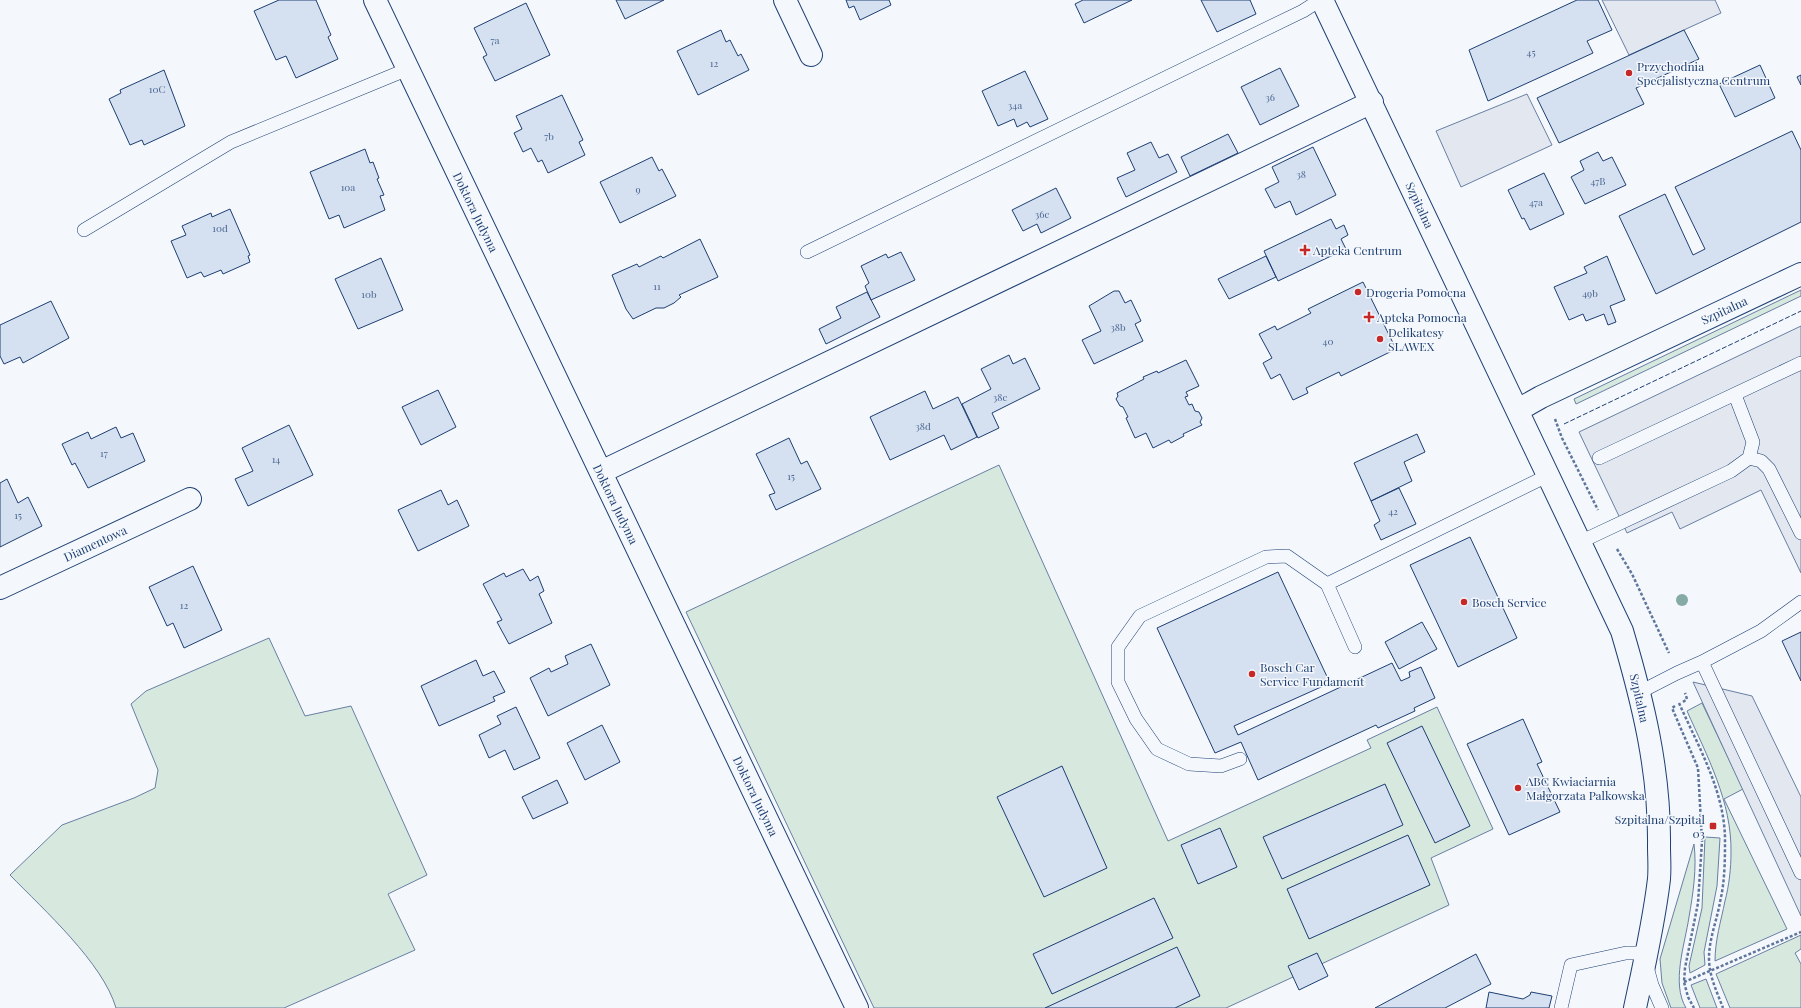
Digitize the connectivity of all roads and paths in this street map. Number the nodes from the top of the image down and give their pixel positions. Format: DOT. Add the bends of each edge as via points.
graph roads {
  1 [pos="375,0"];
  2 [pos="785,0"];
  3 [pos="1321,0"];
  4 [pos="810,55"];
  5 [pos="408,69"];
  6 [pos="1372,102"];
  7 [pos="84,230"];
  8 [pos="807,252"];
  9 [pos="1801,274"];
  10 [pos="1801,363"];
  11 [pos="1735,394"];
  12 [pos="1518,410"];
  13 [pos="1554,419"];
  14 [pos="1599,458"];
  15 [pos="1749,458"];
  16 [pos="601,472"];
  17 [pos="1549,475"];
  18 [pos="190,499"];
  19 [pos="1607,528"];
  20 [pos="1801,533"];
  21 [pos="1580,542"];
  22 [pos="1328,584"];
  23 [pos="0,588"];
  24 [pos="1801,602"];
  25 [pos="1355,647"];
  26 [pos="1702,662"];
  27 [pos="1677,673"];
  28 [pos="1640,692"];
  29 [pos="1683,702"];
  30 [pos="1679,703"];
  31 [pos="1675,706"];
  32 [pos="1240,759"];
  33 [pos="1801,873"];
  34 [pos="1801,932"];
  35 [pos="1646,957"];
  36 [pos="1711,970"];
  37 [pos="1684,982"];
  38 [pos="857,1008"];
  39 [pos="1561,1008"];
  40 [pos="1635,1008"];
  41 [pos="1662,1008"];
  42 [pos="1694,1008"];
  43 [pos="1723,1008"];
  1 -- 5 [label="street, Doktora Judyma"];
  2 -- 4 [label="street"];
  3 -- 6 [label="street, Szpitalna"];
  3 -- 8 [label="lane" via="1303,12"];
  5 -- 7 [label="lane" via="230,142"];
  5 -- 16 [label="street, Doktora Judyma"];
  6 -- 12 [label="street, Szpitalna"];
  6 -- 16 [label="street"];
  9 -- 12 [label="street, Szpitalna"];
  10 -- 11 [label="lane"];
  11 -- 14 [label="lane"];
  11 -- 15 [label="lane" via="1753,442"];
  12 -- 17 [label="street, Szpitalna"];
  13 -- 19 [label="path"];
  15 -- 19 [label="lane" via="1731,471"];
  15 -- 20 [label="lane" via="1761,461 1769,469"];
  16 -- 38 [label="street, Doktora Judyma"];
  17 -- 21 [label="street, Szpitalna"];
  17 -- 22 [label="lane"];
  18 -- 23 [label="street, Diamentowa"];
  19 -- 21 [label="lane"];
  19 -- 27 [label="path" via="1632,574"];
  21 -- 28 [label="street, Szpitalna" via="1622,631"];
  22 -- 25 [label="lane"];
  22 -- 32 [label="lane" via="1287,556 1266,557 1140,616 1118,647 1118,682 1136,719 1157,749 1189,764 1221,766"];
  24 -- 26 [label="lane" via="1761,631"];
  26 -- 27 [label="lane"];
  26 -- 33 [label="lane"];
  27 -- 28 [label="lane"];
  27 -- 29 [label="path" via="1687,699"];
  28 -- 35 [label="street, Szpitalna" via="1652,750 1660,817 1659,878"];
  30 -- 36 [label="path" via="1708,767 1723,809 1724,869 1721,900 1710,945"];
  31 -- 37 [label="path" via="1672,708 1698,768 1702,841 1698,903"];
  34 -- 36 [label="path"];
  35 -- 39 [label="lane" via="1626,953 1570,965"];
  35 -- 40 [label="street, Szpitalna"];
  35 -- 41 [label="lane" via="1652,985"];
  36 -- 37 [label="path"];
  36 -- 43 [label="path" via="1713,984"];
  37 -- 42 [label="path"];
}
